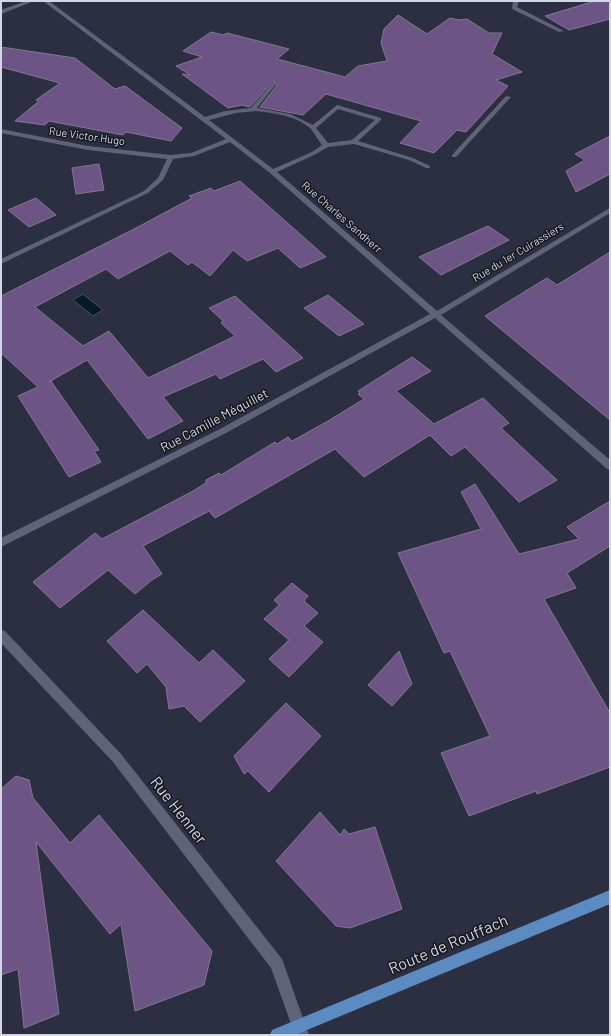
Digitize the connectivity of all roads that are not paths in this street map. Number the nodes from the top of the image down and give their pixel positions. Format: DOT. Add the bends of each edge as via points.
graph roads {
  1 [pos="31,1"];
  2 [pos="46,1"];
  3 [pos="516,1"];
  4 [pos="1,12"];
  5 [pos="561,31"];
  6 [pos="273,84"];
  7 [pos="508,97"];
  8 [pos="254,108"];
  9 [pos="204,119"];
  10 [pos="313,128"];
  11 [pos="1,131"];
  12 [pos="230,140"];
  13 [pos="354,142"];
  14 [pos="326,145"];
  15 [pos="454,156"];
  16 [pos="170,158"];
  17 [pos="428,167"];
  18 [pos="272,172"];
  19 [pos="610,210"];
  20 [pos="1,262"];
  21 [pos="437,314"];
  22 [pos="610,466"];
  23 [pos="1,543"];
  24 [pos="1,635"];
  25 [pos="610,896"];
  26 [pos="301,1030"];
  27 [pos="277,1035"];
  1 -- 4 [label="street"];
  2 -- 9 [label="street, Rue Charles Sandherr"];
  3 -- 5 [label="street" via="514,8"];
  6 -- 8 [label="street"];
  7 -- 15 [label="street"];
  8 -- 9 [label="street"];
  8 -- 10 [label="street" via="275,111 298,119"];
  9 -- 12 [label="street, Rue Charles Sandherr"];
  10 -- 13 [label="street" via="337,107 378,119"];
  10 -- 14 [label="street"];
  11 -- 16 [label="street, Rue Victor Hugo" via="88,148"];
  12 -- 16 [label="street, Rue Victor Hugo" via="192,155"];
  12 -- 18 [label="street, Rue Charles Sandherr"];
  13 -- 14 [label="street"];
  13 -- 17 [label="street" via="411,158"];
  14 -- 18 [label="street"];
  16 -- 20 [label="street" via="161,179 146,192"];
  18 -- 21 [label="street, Rue Charles Sandherr"];
  19 -- 21 [label="street, Rue du 1er Cuirassiers"];
  21 -- 22 [label="street, Rue Charles Sandherr"];
  21 -- 23 [label="street, Rue Camille Méquillet" via="223,431"];
  24 -- 26 [label="street, Rue Henner" via="117,758 277,964"];
  25 -- 26 [label="main road, Route de Rouffach"];
  26 -- 27 [label="main road, Route de Rouffach"];
}
